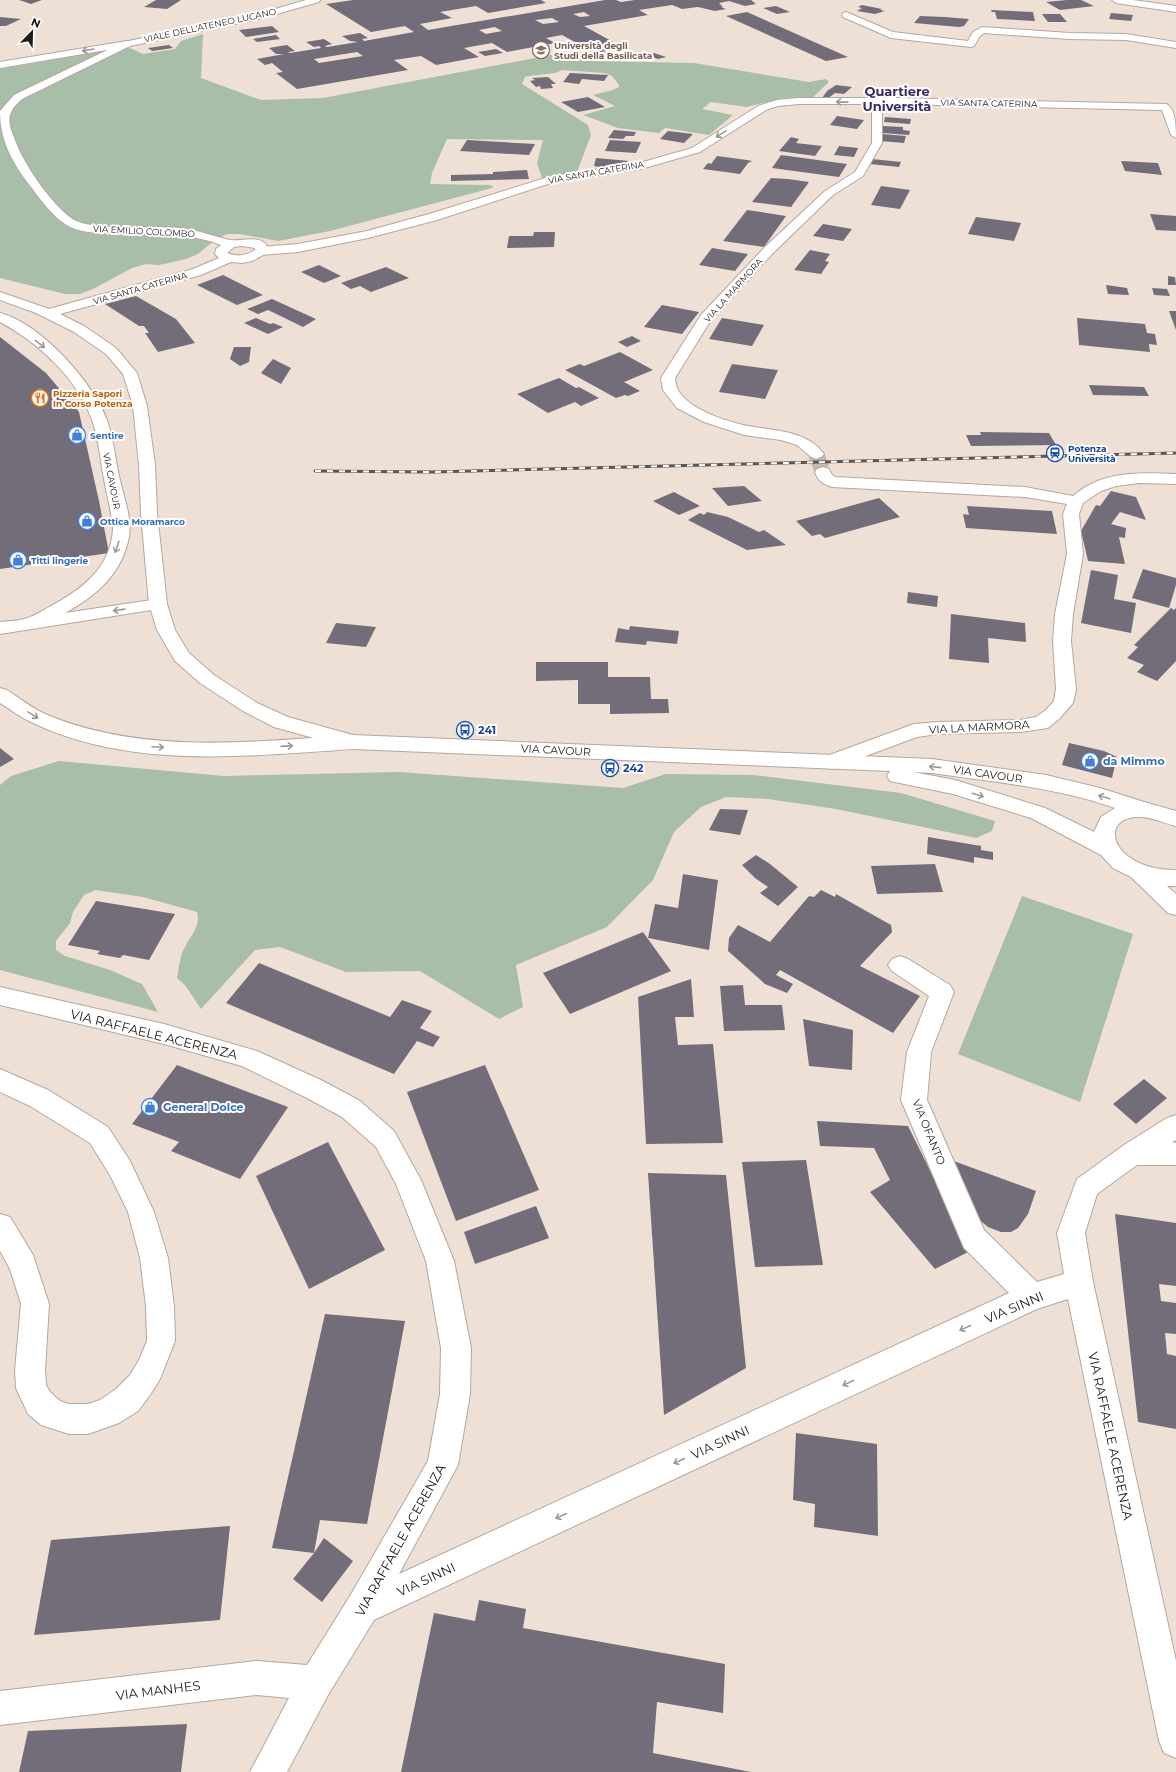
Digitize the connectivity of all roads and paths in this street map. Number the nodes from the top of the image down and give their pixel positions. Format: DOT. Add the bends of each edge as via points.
graph roads {
  1 [pos="316,0"];
  2 [pos="1116,0"];
  3 [pos="1176,9"];
  4 [pos="846,15"];
  5 [pos="127,44"];
  6 [pos="1176,45"];
  7 [pos="0,65"];
  8 [pos="1176,98"];
  9 [pos="1166,107"];
  10 [pos="877,113"];
  11 [pos="1176,135"];
  12 [pos="230,244"];
  13 [pos="261,251"];
  14 [pos="230,258"];
  15 [pos="0,296"];
  16 [pos="49,313"];
  17 [pos="0,317"];
  18 [pos="816,454"];
  19 [pos="823,472"];
  20 [pos="1176,479"];
  21 [pos="1076,501"];
  22 [pos="158,604"];
  23 [pos="33,622"];
  24 [pos="0,628"];
  25 [pos="0,694"];
  26 [pos="353,742"];
  27 [pos="831,762"];
  28 [pos="1141,809"];
  29 [pos="1176,819"];
  30 [pos="1108,849"];
  31 [pos="1138,873"];
  32 [pos="1176,878"];
  33 [pos="1176,907"];
  34 [pos="900,965"];
  35 [pos="0,996"];
  36 [pos="0,1080"];
  37 [pos="1176,1126"];
  38 [pos="1133,1153"];
  39 [pos="1176,1154"];
  40 [pos="0,1226"];
  41 [pos="1079,1282"];
  42 [pos="1032,1297"];
  43 [pos="362,1608"];
  44 [pos="316,1684"];
  45 [pos="0,1708"];
  46 [pos="1176,1741"];
  47 [pos="268,1772"];
  1 -- 5 [label="street, VIALE DELL'ATENEO LUCANO" via="259,16"];
  2 -- 3 [label="street"];
  4 -- 6 [label="street" via="891,35 971,44 976,34 982,30 1126,37"];
  5 -- 7 [label="street, one-way"];
  5 -- 12 [label="street, VIA EMILIO COLOMBO" via="18,97 2,109 1,118 22,169 71,222 106,230 201,234"];
  8 -- 9 [label="street"];
  9 -- 11 [label="street"];
  9 -- 13 [label="street, VIA SANTA CATERINA, one-way" via="895,100 799,101 778,104 762,108 696,150 636,167 552,179 433,217 368,234 298,248"];
  10 -- 18 [label="street, VIA LA MARMORA" via="877,143 859,174 829,193 769,250 706,318 668,378 670,390 682,405 709,419 744,430 784,436 802,442"];
  12 -- 13 [label="street" via="254,243 261,246"];
  12 -- 14 [label="street" via="220,252"];
  13 -- 14 [label="street, VIA SANTA CATERINA" via="250,257"];
  14 -- 16 [label="street, VIA SANTA CATERINA" via="197,272"];
  15 -- 16 [label="street, VIA CAVOUR"];
  16 -- 22 [label="street, VIA CAVOUR" via="79,329 111,351 130,373 140,406"];
  17 -- 23 [label="street, VIA CAVOUR, one-way" via="63,363 84,388 99,418 122,533 109,569 96,584"];
  19 -- 21 [label="street" via="825,478 832,482 1025,492"];
  20 -- 21 [label="street" via="1139,478 1114,482 1095,488"];
  21 -- 27 [label="street, VIA LA MARMORA" via="1070,514 1074,554 1062,641 1066,689 1063,703 1053,714 1041,723 1020,726 914,731"];
  22 -- 23 [label="street, VIA CAVOUR, one-way"];
  22 -- 26 [label="street, VIA CAVOUR" via="166,630 182,657 207,679 250,707 281,722"];
  23 -- 24 [label="street, VIA CAVOUR"];
  25 -- 26 [label="street, VIA CAVOUR, one-way" via="45,723 79,734 143,746 229,750"];
  26 -- 27 [label="street, VIA CAVOUR"];
  28 -- 27 [label="street, VIA CAVOUR, one-way" via="1046,782 932,766"];
  27 -- 30 [label="street, VIA CAVOUR, one-way" via="955,787 1038,813"];
  28 -- 29 [label="street, VIA CAVOUR" via="1159,812"];
  28 -- 30 [label="street, VIA CAVOUR" via="1122,812 1108,821 1104,834"];
  30 -- 31 [label="street, VIA CAVOUR" via="1120,862"];
  31 -- 32 [label="street, VIA CAVOUR" via="1157,878"];
  31 -- 33 [label="street, VIA CAVOUR"];
  34 -- 42 [label="street, VIA OFANTO" via="942,992 919,1052 914,1100 974,1239"];
  35 -- 43 [label="street, VIA RAFFAELE ACERENZA" via="164,1034 248,1058 314,1089 351,1110 385,1139 408,1180 440,1261 456,1348 456,1394 443,1465"];
  36 -- 40 [label="street" via="39,1098 99,1135 121,1169 141,1212 154,1258 161,1341 150,1369 140,1385 126,1400 108,1412 88,1418 69,1419 52,1414 38,1403 31,1388 30,1370 35,1304 22,1264"];
  37 -- 38 [label="street, VIA RAFFAELE ACERENZA"];
  38 -- 39 [label="street"];
  38 -- 41 [label="street, VIA RAFFAELE ACERENZA" via="1086,1187 1071,1233"];
  41 -- 42 [label="street, VIA SINNI"];
  41 -- 46 [label="street, VIA RAFFAELE ACERENZA"];
  42 -- 43 [label="street, VIA SINNI, one-way"];
  43 -- 44 [label="street, VIA RAFFAELE ACERENZA"];
  44 -- 45 [label="street, VIA MANHES" via="257,1678"];
  44 -- 47 [label="street, VIA RAFFAELE ACERENZA"];
}
